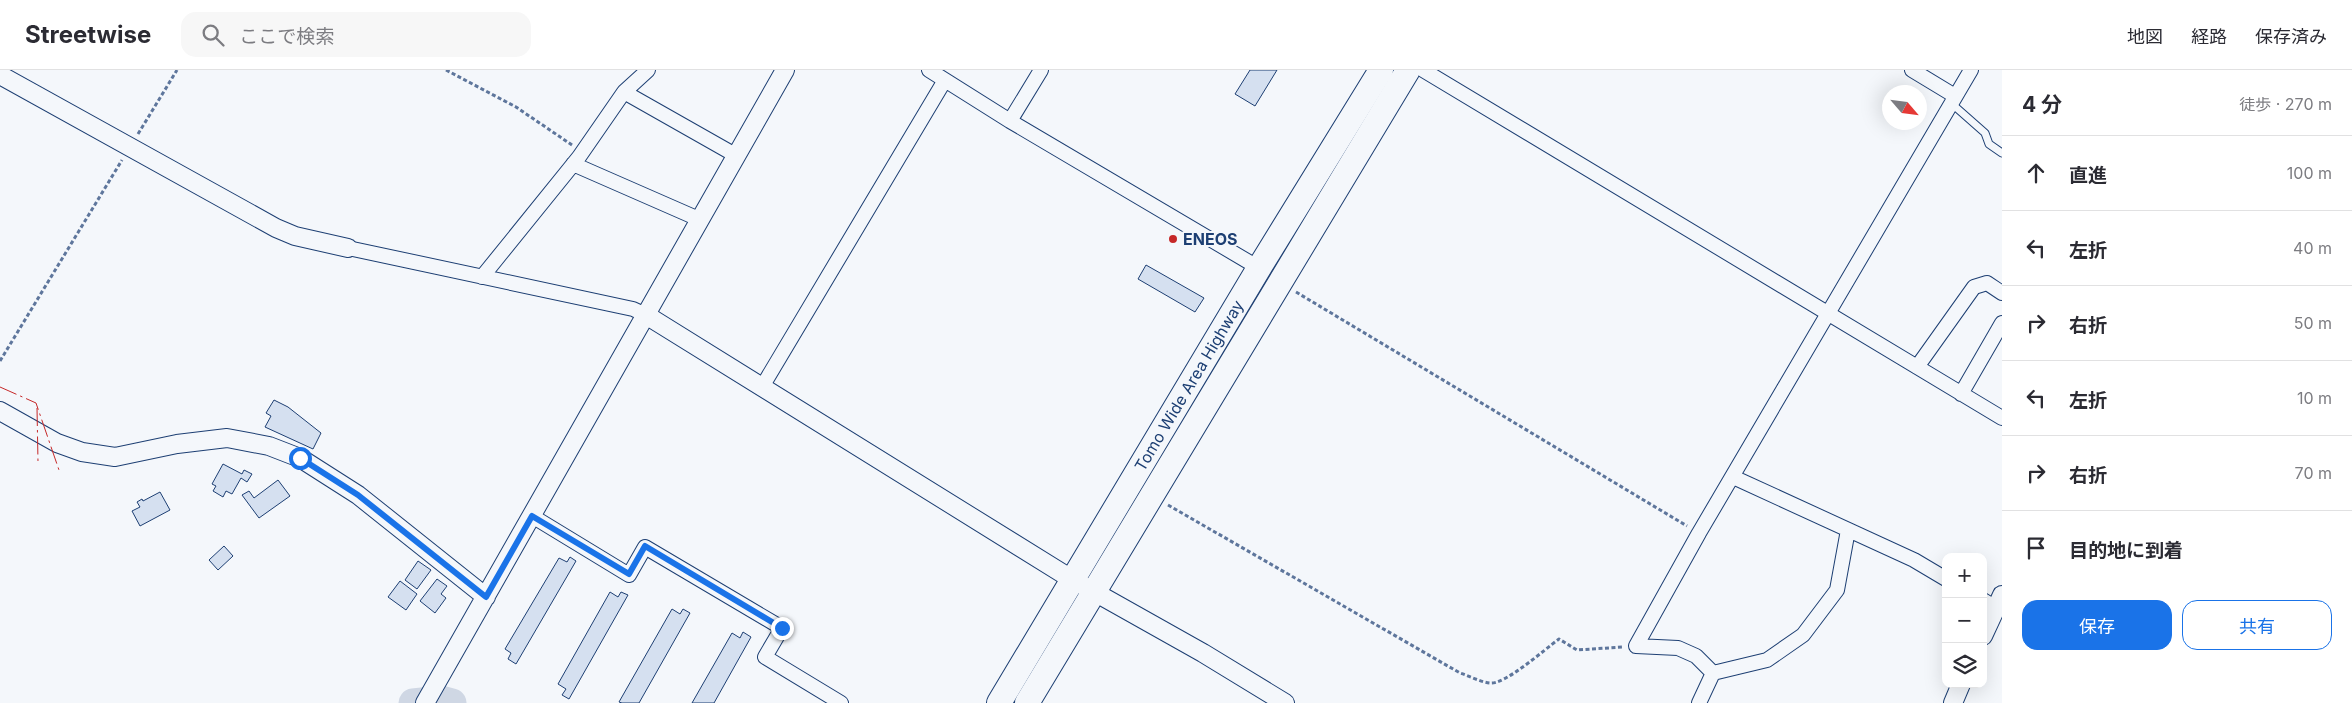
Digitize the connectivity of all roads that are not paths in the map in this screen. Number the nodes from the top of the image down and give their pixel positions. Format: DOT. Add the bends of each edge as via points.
graph roads {
  1 [pos="648,70"];
  2 [pos="785,70"];
  3 [pos="929,70"];
  4 [pos="1041,70"];
  5 [pos="1381,70"];
  6 [pos="1408,70"];
  7 [pos="1423,70"];
  8 [pos="1912,70"];
  9 [pos="1971,70"];
  10 [pos="0,75"];
  11 [pos="945,80"];
  12 [pos="624,92"];
  13 [pos="1953,100"];
  14 [pos="1010,121"];
  15 [pos="2002,153"];
  16 [pos="737,156"];
  17 [pos="573,164"];
  18 [pos="700,220"];
  19 [pos="348,248"];
  20 [pos="1259,268"];
  21 [pos="482,277"];
  22 [pos="2002,293"];
  23 [pos="1828,314"];
  24 [pos="646,316"];
  25 [pos="2002,323"];
  26 [pos="1917,367"];
  27 [pos="762,387"];
  28 [pos="1962,394"];
  29 [pos="0,411"];
  30 [pos="2002,418"];
  31 [pos="1733,477"];
  32 [pos="532,516"];
  33 [pos="1848,530"];
  34 [pos="1942,576"];
  35 [pos="1083,585"];
  36 [pos="486,597"];
  37 [pos="1994,601"];
  38 [pos="1987,623"];
  39 [pos="1713,672"];
  40 [pos="1959,688"];
  41 [pos="429,696"];
  42 [pos="841,703"];
  43 [pos="998,703"];
  44 [pos="1027,703"];
  45 [pos="1285,703"];
  46 [pos="1699,703"];
  47 [pos="1953,703"];
  1 -- 12 [label="street"];
  2 -- 16 [label="street"];
  3 -- 11 [label="street"];
  4 -- 14 [label="street"];
  5 -- 20 [label="highway, Tomo Wide Area Highway"];
  6 -- 35 [label="highway, Tomo Wide Area Highway" via="1151,495"];
  7 -- 23 [label="street"];
  8 -- 13 [label="street"];
  9 -- 13 [label="street"];
  10 -- 19 [label="street" via="276,228 295,236"];
  11 -- 14 [label="street"];
  11 -- 27 [label="street"];
  12 -- 16 [label="street"];
  12 -- 17 [label="street"];
  13 -- 15 [label="lane" via="1985,133 1989,144"];
  13 -- 23 [label="street"];
  14 -- 20 [label="street"];
  16 -- 18 [label="street"];
  17 -- 18 [label="street"];
  17 -- 21 [label="street"];
  18 -- 24 [label="street"];
  19 -- 21 [label="street"];
  20 -- 35 [label="highway, Tomo Wide Area Highway"];
  21 -- 24 [label="street" via="633,308"];
  22 -- 26 [label="street" via="1987,283 1974,287"];
  23 -- 26 [label="street"];
  23 -- 31 [label="street"];
  24 -- 27 [label="street"];
  24 -- 32 [label="street"];
  25 -- 28 [label="street"];
  26 -- 28 [label="street"];
  27 -- 35 [label="street"];
  28 -- 30 [label="street"];
  29 -- 36 [label="street" via="58,443 82,452 116,457 177,444 227,438 269,446 327,474 358,495"];
  31 -- 33 [label="street"];
  31 -- 39 [label="street" via="1636,646 1678,648 1696,656"];
  32 -- 36 [label="street"];
  32 -- 42 [label="street" via="629,574 645,546 782,628 764,657"];
  33 -- 34 [label="street"];
  33 -- 39 [label="street" via="1837,590 1802,635 1767,660"];
  35 -- 43 [label="highway, Tomo Wide Area Highway"];
  35 -- 44 [label="highway, Tomo Wide Area Highway"];
  35 -- 45 [label="street"];
  36 -- 41 [label="street"];
  37 -- 38 [label="street"];
  39 -- 46 [label="street"];
  40 -- 47 [label="street"];
}
